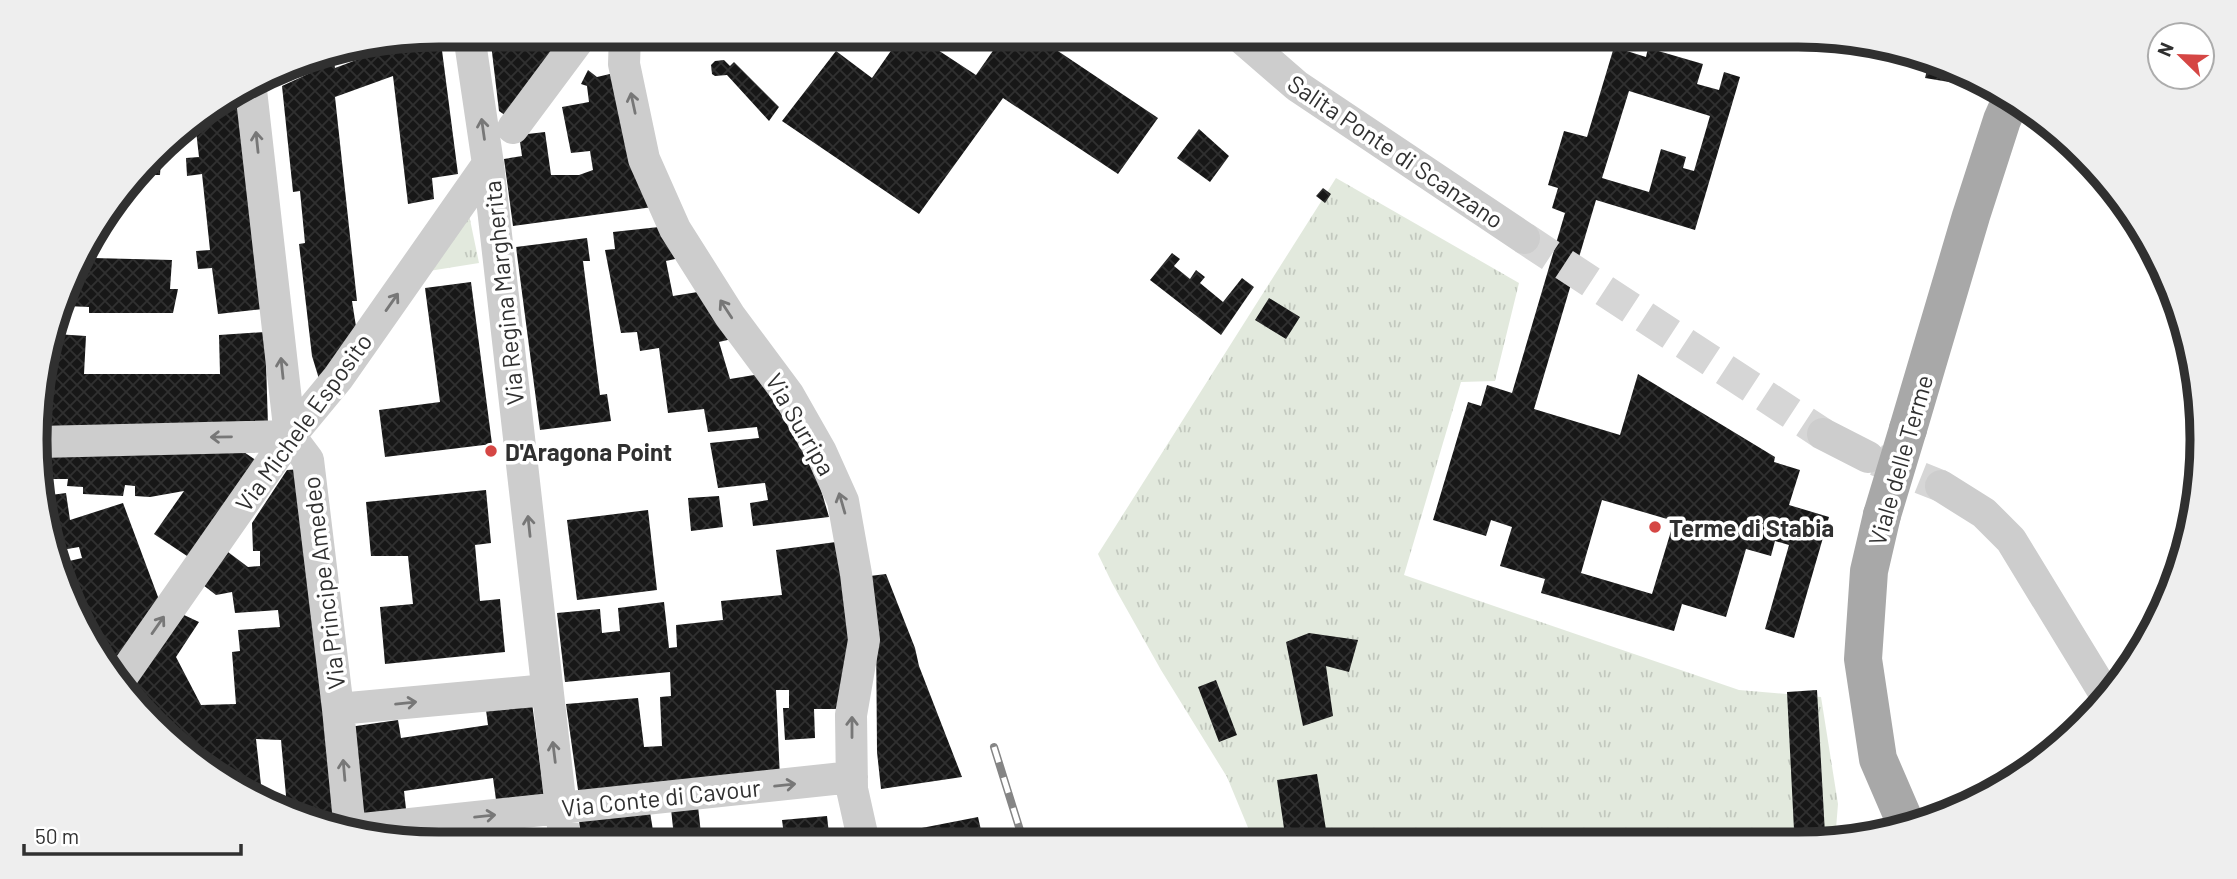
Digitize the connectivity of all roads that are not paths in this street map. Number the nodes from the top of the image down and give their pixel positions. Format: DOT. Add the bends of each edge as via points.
graph roads {
  1 [pos="471,47"];
  2 [pos="573,47"];
  3 [pos="625,47"];
  4 [pos="1252,47"];
  5 [pos="252,96"];
  6 [pos="2007,108"];
  7 [pos="513,128"];
  8 [pos="488,164"];
  9 [pos="1524,238"];
  10 [pos="1823,434"];
  11 [pos="290,436"];
  12 [pos="47,442"];
  13 [pos="1868,457"];
  14 [pos="1941,486"];
  15 [pos="125,673"];
  16 [pos="2101,687"];
  17 [pos="547,690"];
  18 [pos="338,709"];
  19 [pos="852,778"];
  20 [pos="561,808"];
  21 [pos="1903,817"];
  22 [pos="347,820"];
  23 [pos="383,827"];
  24 [pos="564,832"];
  25 [pos="862,832"];
  8 -- 1 [label="street, Via Regina Margherita, one-way"];
  2 -- 7 [label="street"];
  19 -- 3 [label="street, Via Surripa, one-way" via="851,715 864,640 843,500 788,394 730,316 676,229 644,159 624,64"];
  4 -- 9 [label="street, Salita Ponte di Scanzano" via="1297,86"];
  11 -- 5 [label="street, Via Principe Amedeo, one-way"];
  6 -- 21 [label="main road, Viale delle Terme, bridge" via="1971,216 1868,571 1863,659 1878,759"];
  11 -- 8 [label="street, Via Michele Esposito, one-way" via="338,378"];
  17 -- 8 [label="street, Via Regina Margherita, one-way"];
  10 -- 13 [label="street"];
  11 -- 12 [label="street, one-way"];
  15 -- 11 [label="street, Via Michele Esposito, one-way"];
  11 -- 18 [label="street, Via Principe Amedeo" via="308,460"];
  14 -- 16 [label="street" via="1984,513 2011,540"];
  18 -- 17 [label="street, one-way"];
  20 -- 17 [label="street, Via Regina Margherita, one-way"];
  22 -- 18 [label="street, Via Principe Amedeo, one-way"];
  20 -- 19 [label="street, Via Conte di Cavour, one-way"];
  19 -- 25 [label="street, Via Surripa"];
  23 -- 20 [label="street, Via Conte di Cavour, one-way"];
  20 -- 24 [label="street, Via Regina Margherita"];
}
